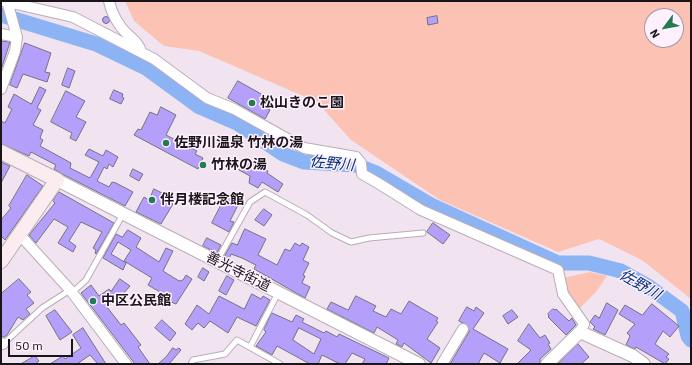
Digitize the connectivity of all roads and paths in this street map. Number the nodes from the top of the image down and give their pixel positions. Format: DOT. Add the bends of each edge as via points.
graph roads {
  1 [pos="109,1"];
  2 [pos="7,3"];
  3 [pos="1,34"];
  4 [pos="16,35"];
  5 [pos="141,52"];
  6 [pos="1,89"];
  7 [pos="1,152"];
  8 [pos="57,180"];
  9 [pos="124,214"];
  10 [pos="423,233"];
  11 [pos="20,235"];
  12 [pos="1,261"];
  13 [pos="217,262"];
  14 [pos="71,291"];
  15 [pos="278,293"];
  16 [pos="463,329"];
  17 [pos="580,332"];
  18 [pos="2,345"];
  19 [pos="250,347"];
  20 [pos="126,364"];
  21 [pos="191,364"];
  22 [pos="280,364"];
  23 [pos="419,364"];
  24 [pos="442,364"];
  25 [pos="546,364"];
  26 [pos="644,364"];
  1 -- 5 [label="street" via="111,12 121,29 140,46"];
  2 -- 4 [label="street"];
  2 -- 5 [label="street" via="73,17"];
  3 -- 4 [label="street"];
  4 -- 6 [label="street" via="15,51"];
  5 -- 17 [label="street" via="207,98 304,148 356,157 361,162 362,174 421,210 558,270 563,294 584,324"];
  7 -- 8 [label="main road"];
  8 -- 9 [label="street, 善光寺街道"];
  8 -- 11 [label="main road"];
  9 -- 13 [label="street, 善光寺街道"];
  9 -- 14 [label="lane" via="86,280"];
  10 -- 13 [label="lane" via="351,242 332,234 307,215 266,192 250,202"];
  11 -- 12 [label="main road"];
  11 -- 14 [label="street"];
  13 -- 15 [label="street, 善光寺街道"];
  14 -- 18 [label="lane" via="42,308"];
  14 -- 20 [label="street"];
  15 -- 19 [label="lane"];
  15 -- 23 [label="street, 善光寺街道"];
  16 -- 24 [label="street"];
  17 -- 25 [label="street"];
  17 -- 26 [label="street"];
  19 -- 21 [label="lane" via="237,340 225,354 193,360"];
  19 -- 22 [label="lane"];
}
